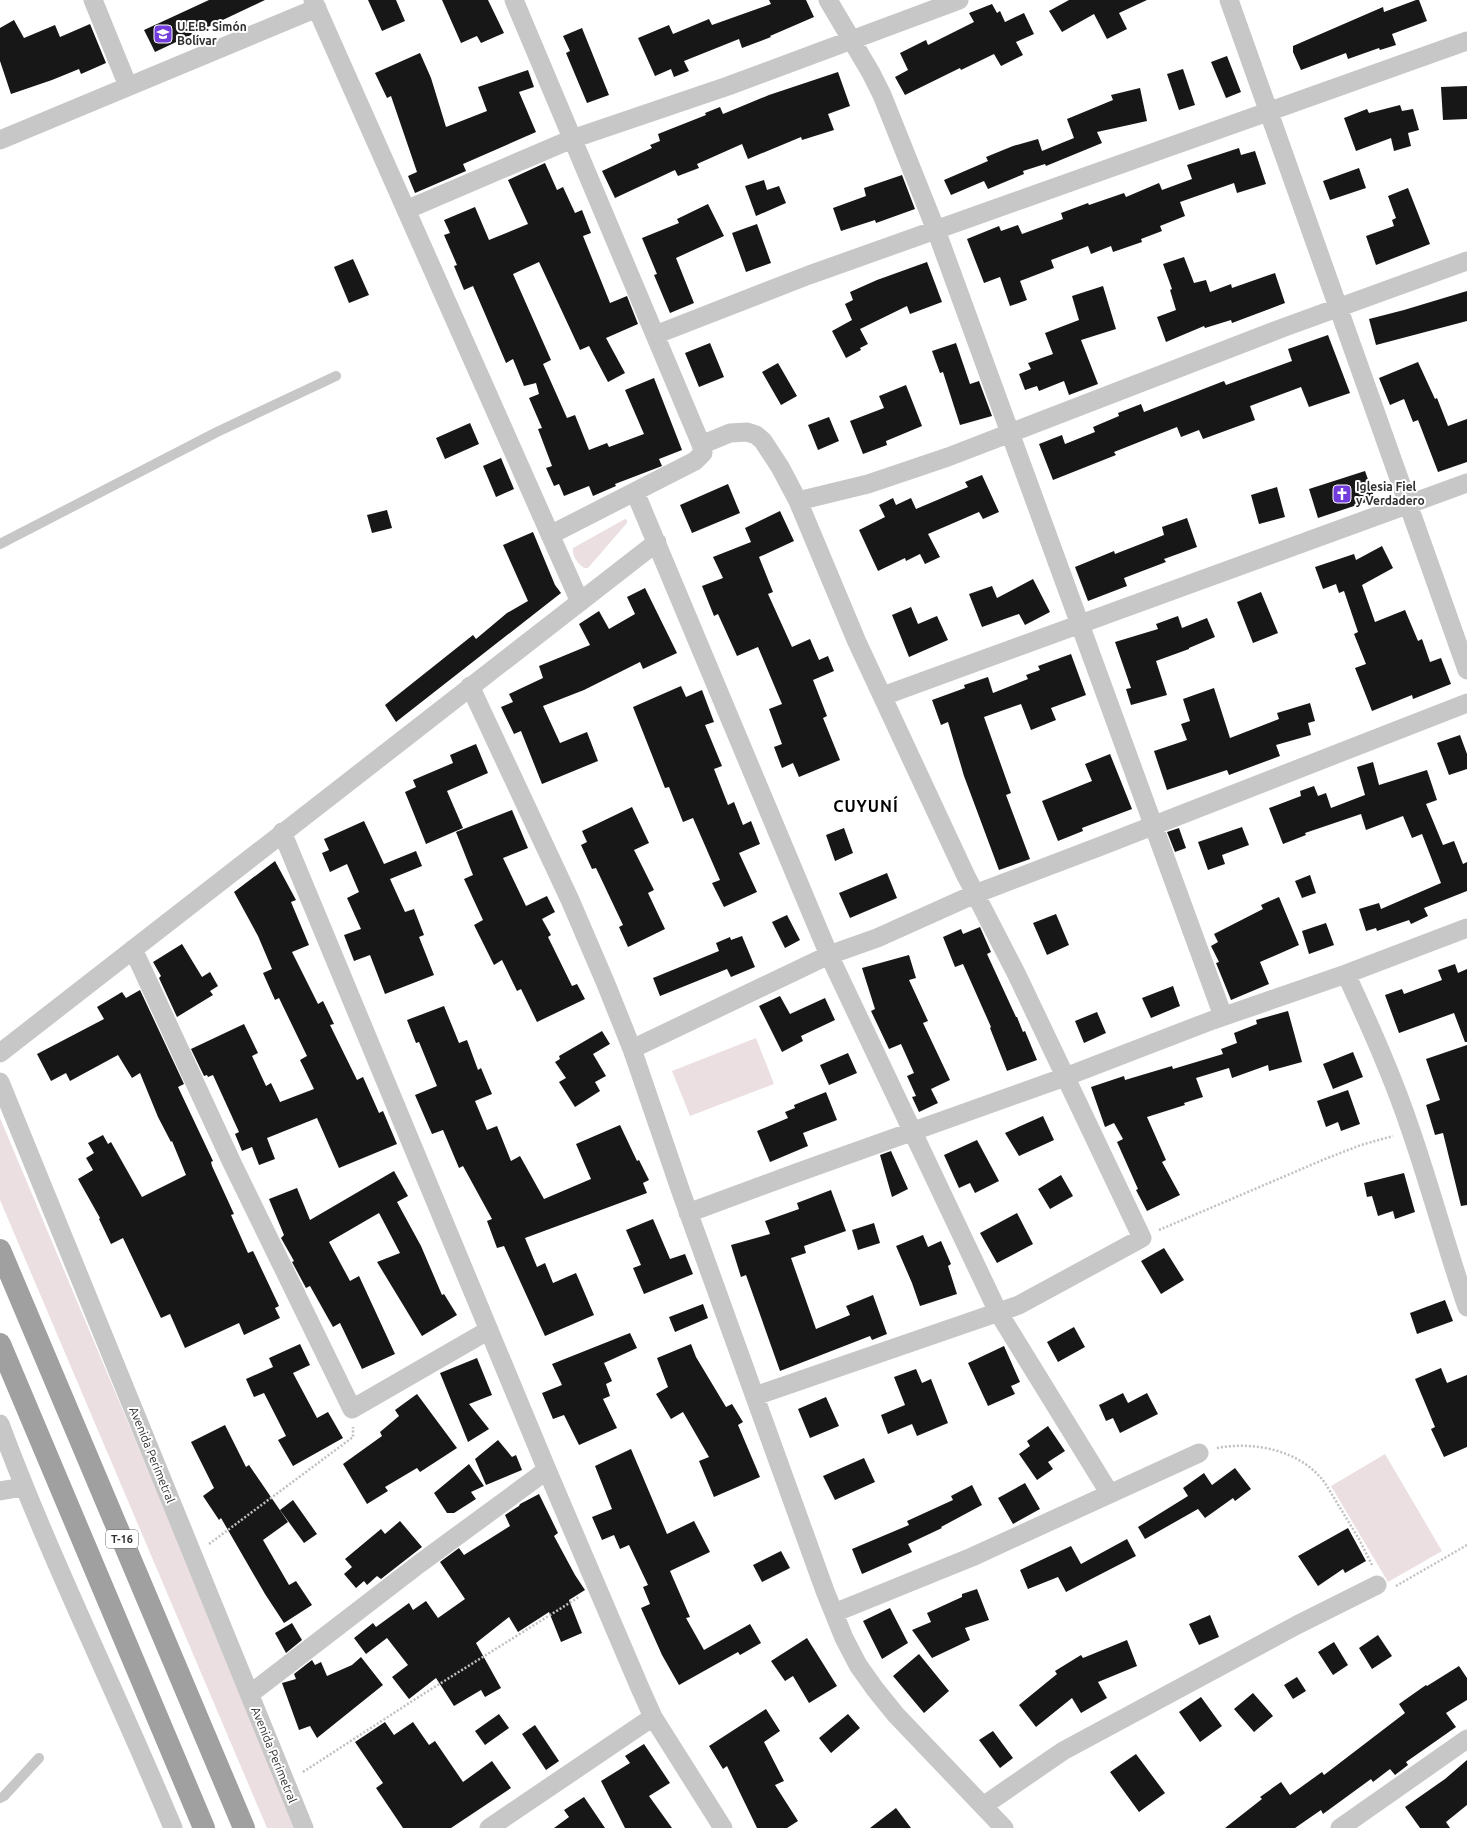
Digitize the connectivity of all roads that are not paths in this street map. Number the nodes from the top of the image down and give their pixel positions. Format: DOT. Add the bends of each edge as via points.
graph roads {
  1 [pos="93,0"];
  2 [pos="514,0"];
  3 [pos="828,0"];
  4 [pos="959,0"];
  5 [pos="1229,0"];
  6 [pos="315,4"];
  7 [pos="851,40"];
  8 [pos="1467,41"];
  9 [pos="128,86"];
  10 [pos="1269,111"];
  11 [pos="572,139"];
  12 [pos="0,140"];
  13 [pos="406,210"];
  14 [pos="936,230"];
  15 [pos="1467,261"];
  16 [pos="1339,307"];
  17 [pos="655,335"];
  18 [pos="336,376"];
  19 [pos="1009,434"];
  20 [pos="701,445"];
  21 [pos="1467,482"];
  22 [pos="635,492"];
  23 [pos="798,501"];
  24 [pos="1408,504"];
  25 [pos="550,535"];
  26 [pos="657,542"];
  27 [pos="0,544"];
  28 [pos="580,602"];
  29 [pos="1079,624"];
  30 [pos="1467,670"];
  31 [pos="470,686"];
  32 [pos="883,696"];
  33 [pos="1467,703"];
  34 [pos="1152,826"];
  35 [pos="282,832"];
  36 [pos="975,894"];
  37 [pos="1467,928"];
  38 [pos="134,949"];
  39 [pos="829,955"];
  40 [pos="1346,974"];
  41 [pos="1223,1016"];
  42 [pos="632,1049"];
  43 [pos="0,1053"];
  44 [pos="1065,1076"];
  45 [pos="0,1082"];
  46 [pos="913,1132"];
  47 [pos="688,1213"];
  48 [pos="0,1250"];
  49 [pos="1467,1307"];
  50 [pos="998,1312"];
  51 [pos="489,1330"];
  52 [pos="0,1344"];
  53 [pos="755,1396"];
  54 [pos="0,1424"];
  55 [pos="1199,1453"];
  56 [pos="547,1470"];
  57 [pos="24,1487"];
  58 [pos="0,1491"];
  59 [pos="1110,1494"];
  60 [pos="1377,1585"];
  61 [pos="834,1613"];
  62 [pos="250,1694"];
  63 [pos="654,1717"];
  64 [pos="1467,1739"];
  65 [pos="39,1758"];
  66 [pos="0,1798"];
  67 [pos="983,1806"];
  68 [pos="173,1828"];
  69 [pos="204,1828"];
  70 [pos="244,1828"];
  71 [pos="304,1828"];
  72 [pos="489,1828"];
  73 [pos="723,1828"];
  74 [pos="1004,1828"];
  75 [pos="1340,1828"];
  1 -- 9 [label="street"];
  2 -- 11 [label="street"];
  3 -- 7 [label="street"];
  4 -- 7 [label="street"];
  5 -- 10 [label="street"];
  6 -- 9 [label="street"];
  6 -- 13 [label="street"];
  7 -- 11 [label="street" via="728,86"];
  7 -- 14 [label="street" via="882,95"];
  8 -- 10 [label="street"];
  9 -- 12 [label="street"];
  10 -- 14 [label="street"];
  10 -- 16 [label="street"];
  11 -- 13 [label="street"];
  11 -- 17 [label="street"];
  13 -- 25 [label="street"];
  14 -- 17 [label="street" via="809,275"];
  14 -- 19 [label="street"];
  15 -- 16 [label="street"];
  16 -- 19 [label="street"];
  16 -- 24 [label="street"];
  17 -- 20 [label="street"];
  18 -- 27 [label="lane" via="217,432"];
  19 -- 23 [label="street" via="868,484"];
  19 -- 29 [label="street"];
  20 -- 22 [label="street" via="703,453 695,461"];
  20 -- 23 [label="street" via="730,433 747,432 756,435 772,453"];
  21 -- 24 [label="street"];
  22 -- 25 [label="street"];
  22 -- 26 [label="street"];
  23 -- 32 [label="street" via="857,642"];
  24 -- 29 [label="street"];
  24 -- 30 [label="street"];
  25 -- 28 [label="street"];
  26 -- 28 [label="street"];
  26 -- 39 [label="street"];
  28 -- 31 [label="street"];
  29 -- 32 [label="street"];
  29 -- 34 [label="street"];
  31 -- 35 [label="street"];
  31 -- 42 [label="street" via="570,900"];
  32 -- 36 [label="street"];
  33 -- 34 [label="street"];
  34 -- 36 [label="street"];
  34 -- 41 [label="street"];
  35 -- 38 [label="street"];
  35 -- 51 [label="street"];
  36 -- 39 [label="street" via="877,938"];
  36 -- 44 [label="street"];
  37 -- 40 [label="street"];
  38 -- 43 [label="street"];
  38 -- 51 [label="street" via="234,1165 352,1409"];
  39 -- 42 [label="street"];
  39 -- 46 [label="street"];
  40 -- 41 [label="street"];
  40 -- 49 [label="street" via="1377,1039 1411,1132"];
  41 -- 44 [label="street"];
  42 -- 47 [label="street"];
  44 -- 46 [label="street"];
  44 -- 50 [label="street" via="1142,1238 1019,1305"];
  45 -- 62 [label="street, Avenida Perimetral"];
  46 -- 47 [label="street"];
  46 -- 50 [label="street"];
  47 -- 53 [label="street"];
  48 -- 70 [label="highway, T-16"];
  50 -- 53 [label="street"];
  50 -- 59 [label="street"];
  51 -- 56 [label="street"];
  52 -- 69 [label="highway"];
  53 -- 61 [label="street"];
  54 -- 57 [label="street"];
  55 -- 59 [label="street"];
  56 -- 62 [label="street" via="413,1568"];
  56 -- 63 [label="street"];
  57 -- 58 [label="street"];
  57 -- 68 [label="street"];
  59 -- 61 [label="street" via="972,1557"];
  60 -- 67 [label="street" via="1276,1636 1063,1751"];
  61 -- 67 [label="street" via="858,1665 875,1690"];
  62 -- 71 [label="street, Avenida Perimetral"];
  63 -- 72 [label="street"];
  63 -- 73 [label="street"];
  64 -- 75 [label="street"];
  65 -- 66 [label="lane"];
  67 -- 74 [label="street"];
}
